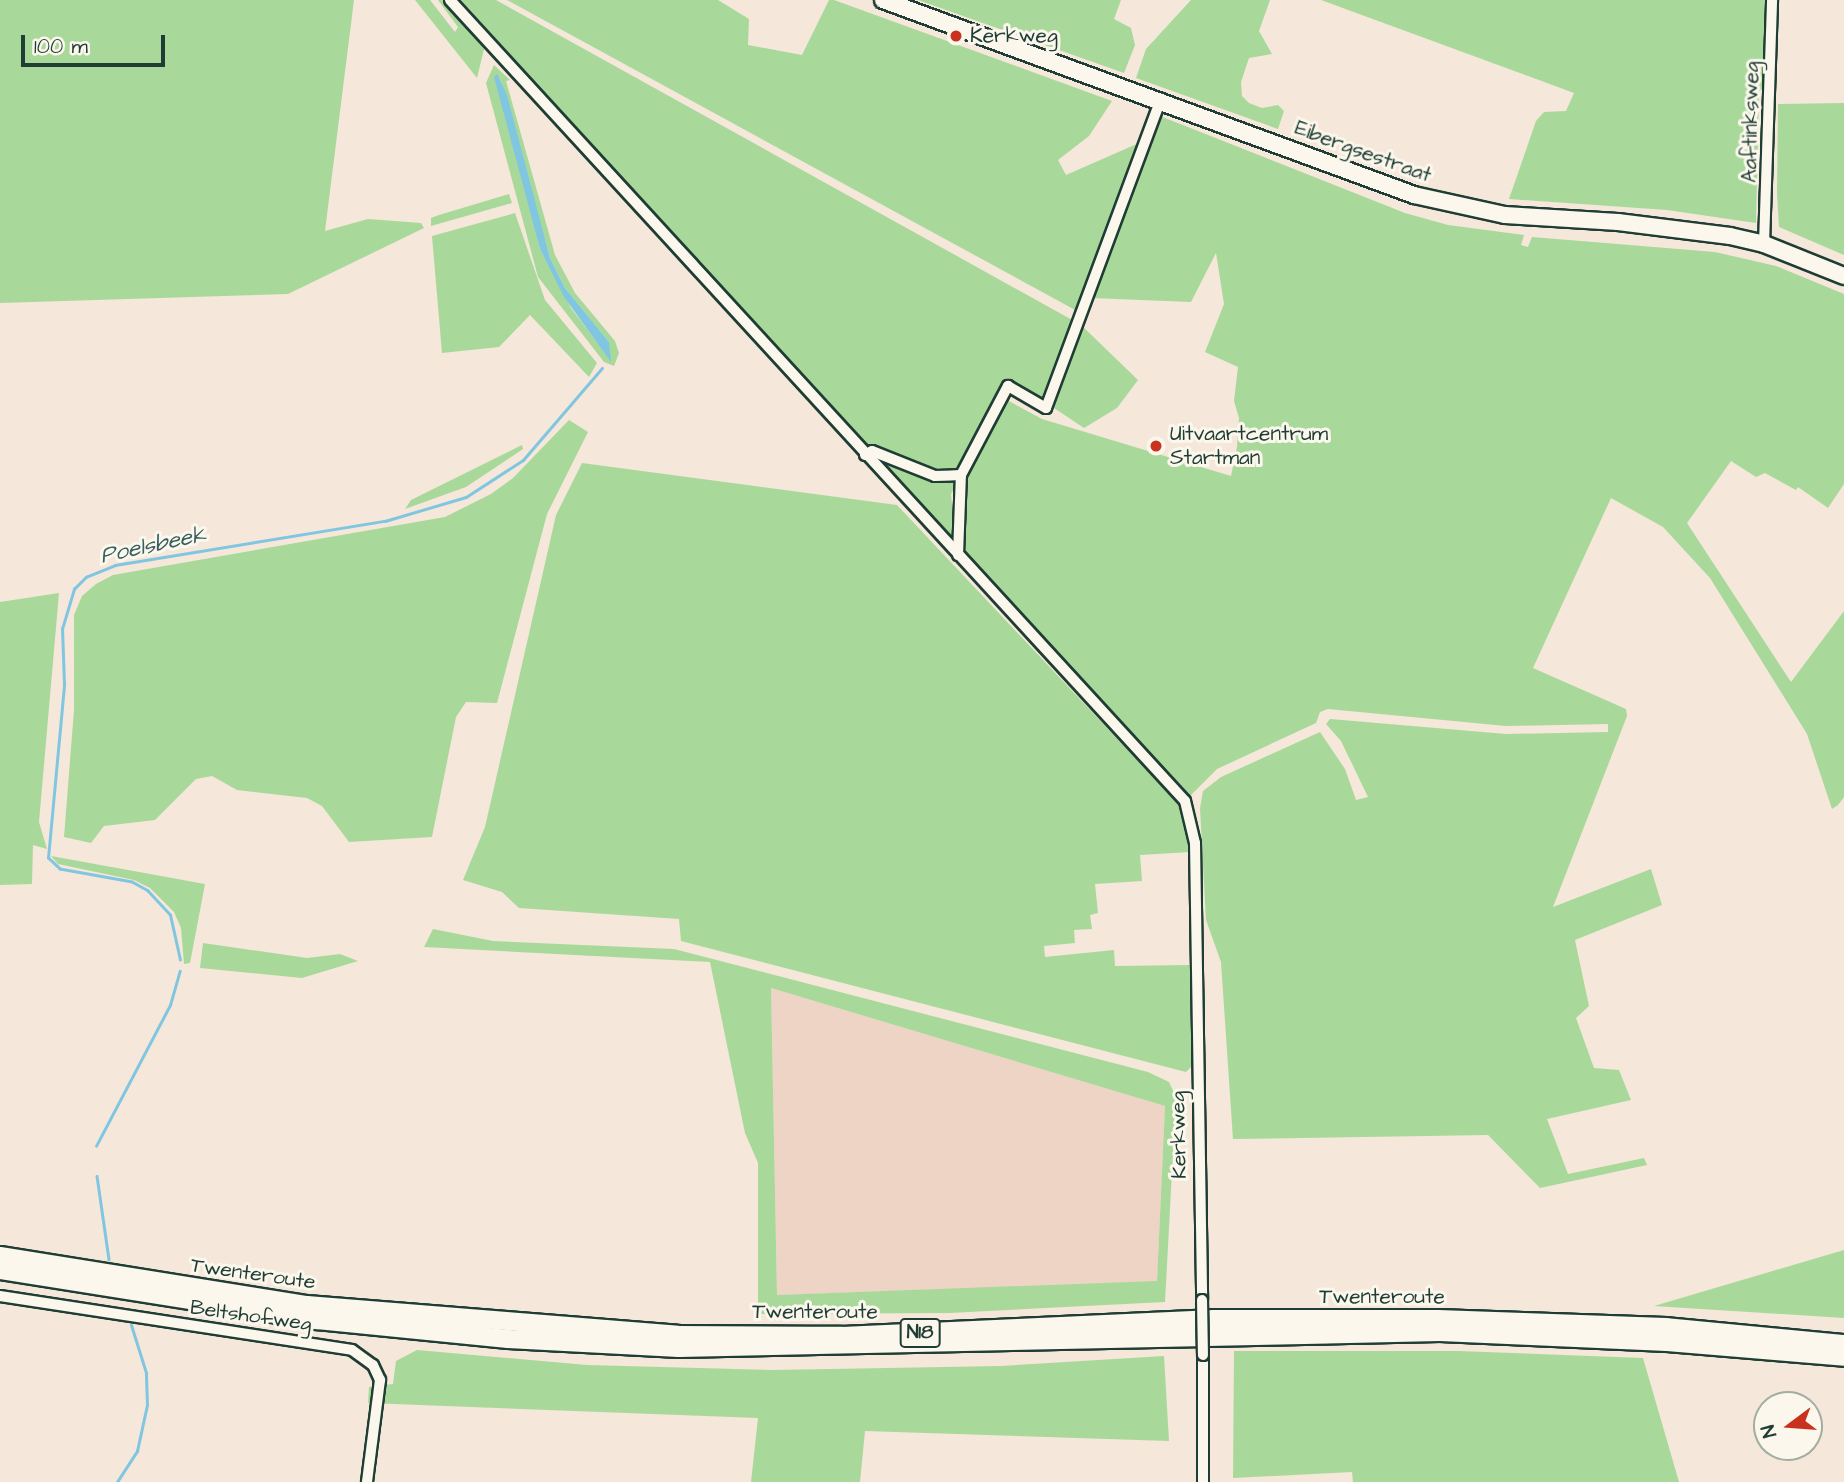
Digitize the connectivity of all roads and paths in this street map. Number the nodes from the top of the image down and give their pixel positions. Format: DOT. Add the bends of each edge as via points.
graph roads {
  1 [pos="450,0"];
  2 [pos="883,0"];
  3 [pos="1772,0"];
  4 [pos="1161,99"];
  5 [pos="1764,244"];
  6 [pos="1844,275"];
  7 [pos="865,455"];
  8 [pos="961,475"];
  9 [pos="958,555"];
  10 [pos="0,1256"];
  11 [pos="0,1270"];
  12 [pos="0,1296"];
  13 [pos="1844,1344"];
  14 [pos="1844,1357"];
  15 [pos="367,1482"];
  16 [pos="1203,1482"];
  1 -- 7 [label="street, Kerkweg"];
  2 -- 4 [label="main road, Eibergsestraat"];
  3 -- 5 [label="street, Aaftinksweg"];
  4 -- 5 [label="main road, Eibergsestraat" via="1453,206 1505,215 1697,231"];
  4 -- 8 [label="street" via="1046,408 1008,386"];
  5 -- 6 [label="main road, Eibergsestraat"];
  7 -- 8 [label="street" via="872,451 935,476"];
  7 -- 9 [label="street, Kerkweg"];
  8 -- 9 [label="street"];
  9 -- 16 [label="street, Kerkweg, bridge" via="1178,792 1189,810 1195,843"];
  10 -- 13 [label="highway, Twenteroute / N18" via="307,1305 678,1335 842,1336 1215,1319 1438,1319 1665,1327"];
  11 -- 14 [label="highway, Twenteroute / N18" via="317,1320 508,1339 679,1348 1440,1332 1667,1342"];
  12 -- 15 [label="street, Beltshofweg" via="352,1350 366,1357 380,1380"];
}
